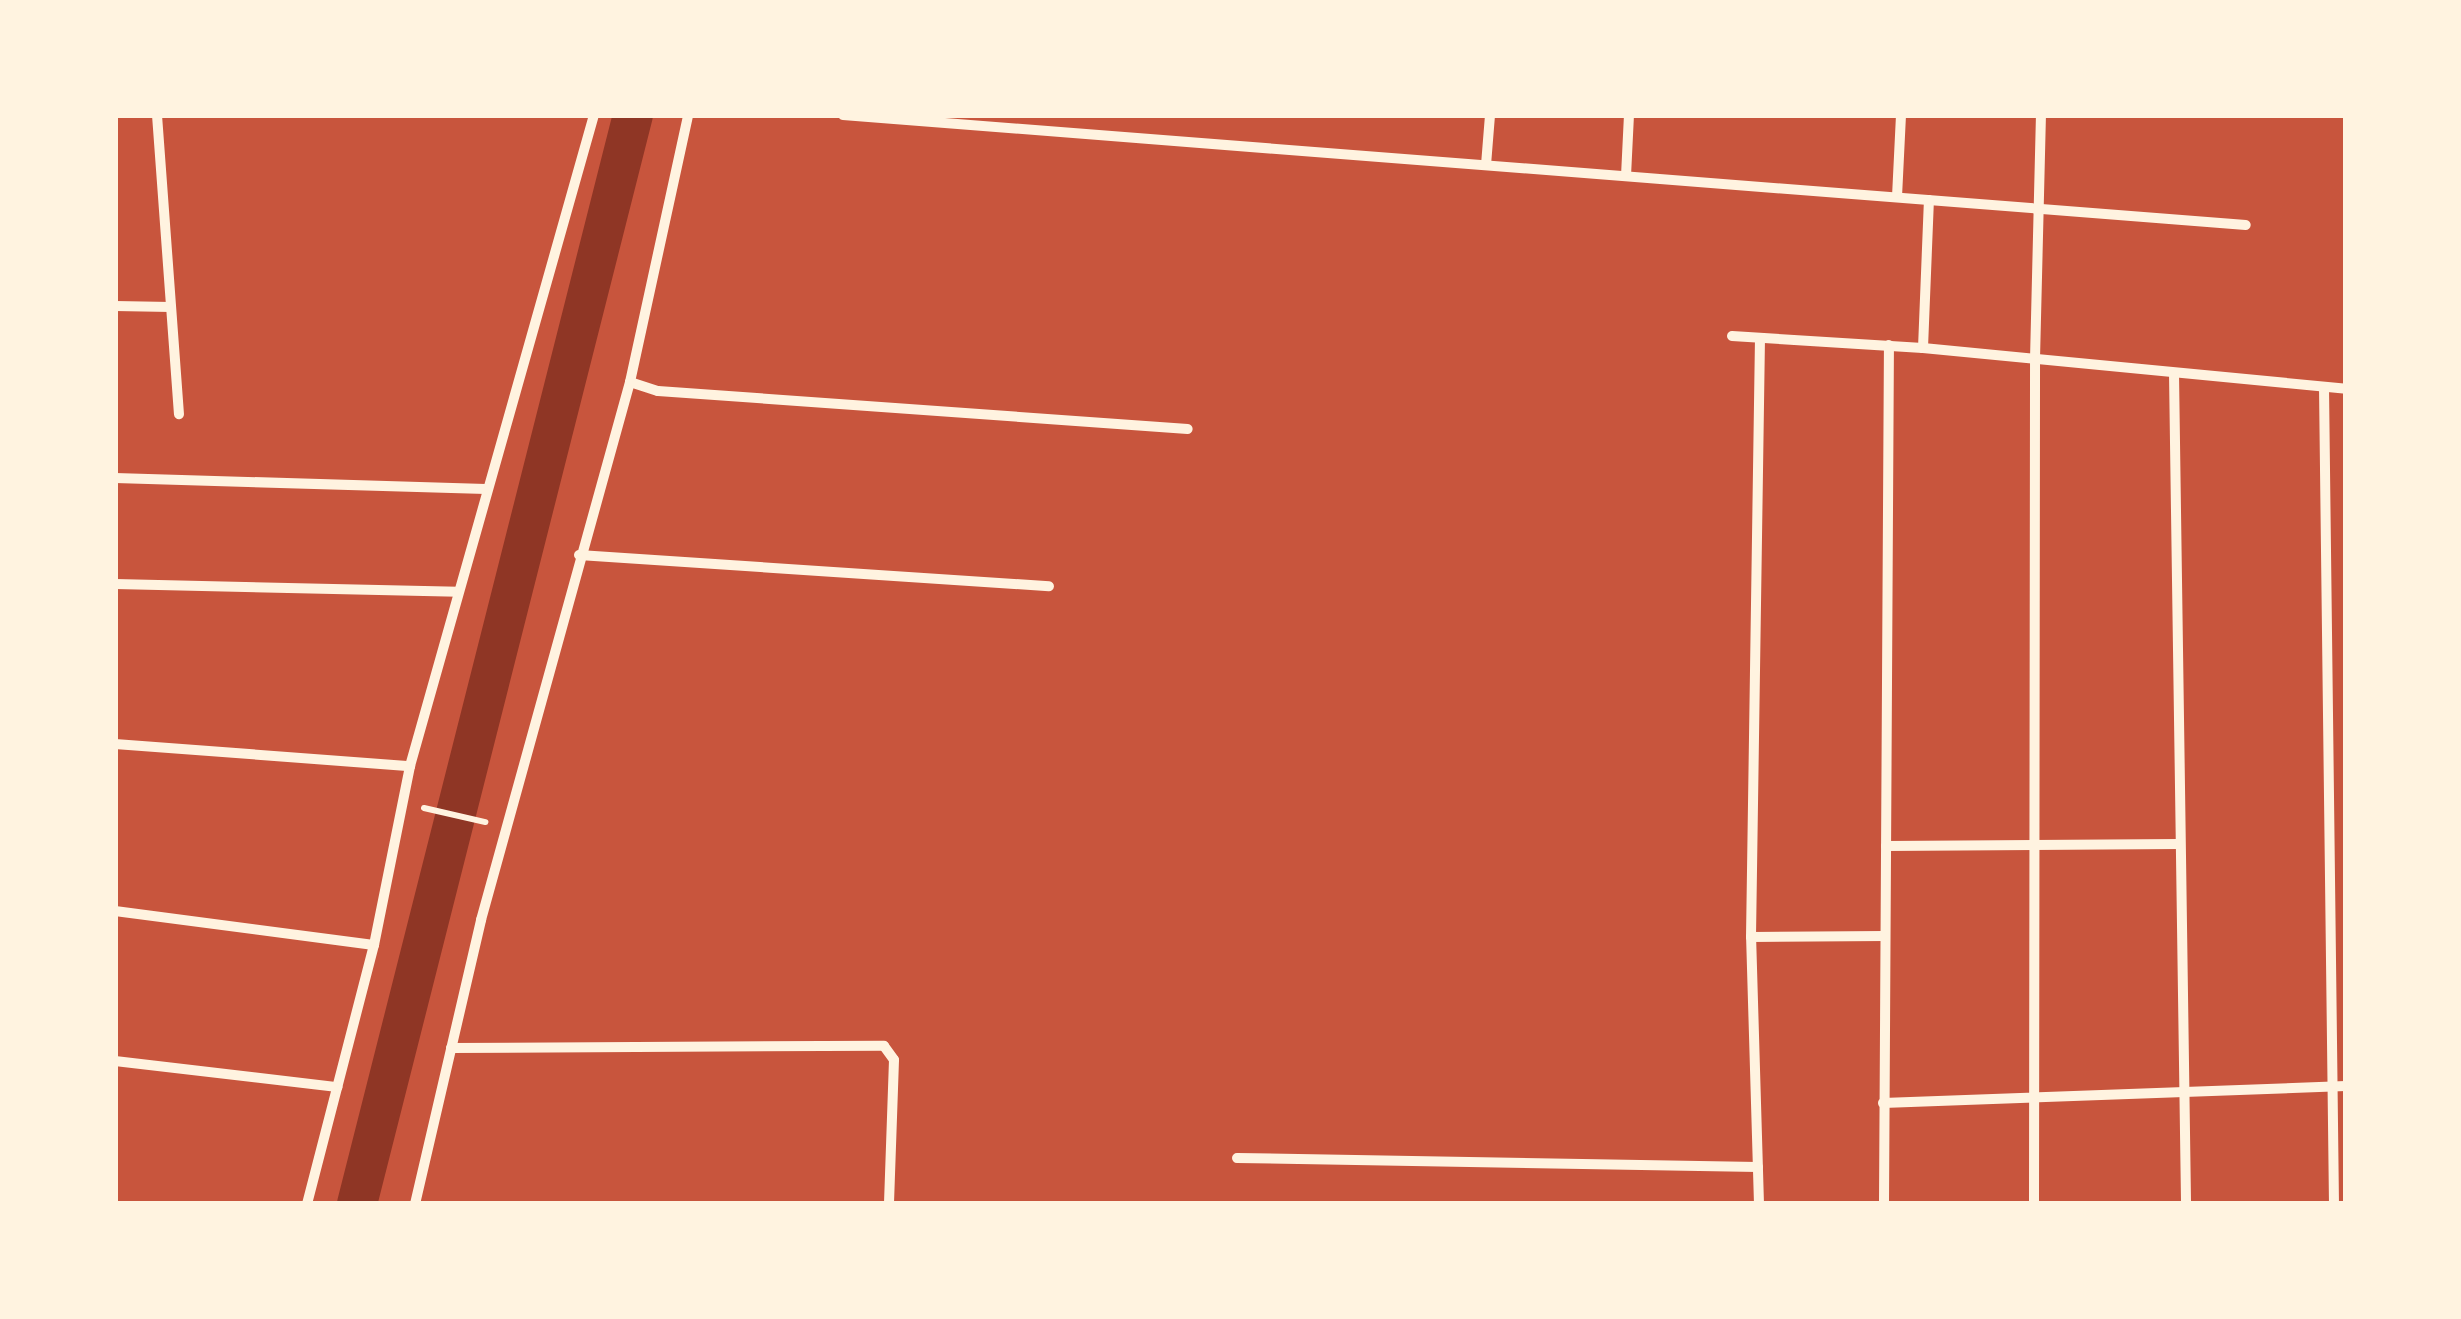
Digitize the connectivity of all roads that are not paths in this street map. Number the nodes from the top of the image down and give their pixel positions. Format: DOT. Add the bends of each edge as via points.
graph roads {
  1 [pos="157,115"];
  2 [pos="594,115"];
  3 [pos="688,115"];
  4 [pos="842,115"];
  5 [pos="1490,115"];
  6 [pos="1629,115"];
  7 [pos="1902,115"];
  8 [pos="2041,115"];
  9 [pos="1486,165"];
  10 [pos="1626,176"];
  11 [pos="1898,198"];
  12 [pos="1929,200"];
  13 [pos="2037,209"];
  14 [pos="2246,225"];
  15 [pos="115,306"];
  16 [pos="171,307"];
  17 [pos="1732,336"];
  18 [pos="1760,338"];
  19 [pos="1889,345"];
  20 [pos="1924,348"];
  21 [pos="2035,359"];
  22 [pos="2174,373"];
  23 [pos="630,382"];
  24 [pos="2324,387"];
  25 [pos="2346,390"];
  26 [pos="179,414"];
  27 [pos="1188,429"];
  28 [pos="115,478"];
  29 [pos="486,489"];
  30 [pos="580,555"];
  31 [pos="115,584"];
  32 [pos="1049,586"];
  33 [pos="458,592"];
  34 [pos="115,744"];
  35 [pos="410,766"];
  36 [pos="2180,844"];
  37 [pos="1886,846"];
  38 [pos="2034,846"];
  39 [pos="115,911"];
  40 [pos="1884,936"];
  41 [pos="1751,937"];
  42 [pos="374,945"];
  43 [pos="451,1048"];
  44 [pos="115,1061"];
  45 [pos="2331,1086"];
  46 [pos="2346,1086"];
  47 [pos="337,1087"];
  48 [pos="2184,1092"];
  49 [pos="2033,1098"];
  50 [pos="1884,1103"];
  51 [pos="1237,1158"];
  52 [pos="1758,1167"];
  53 [pos="307,1204"];
  54 [pos="415,1204"];
  55 [pos="890,1204"];
  56 [pos="1759,1204"];
  57 [pos="1884,1204"];
  58 [pos="2034,1204"];
  59 [pos="2186,1204"];
  60 [pos="2334,1204"];
  1 -- 16 [label="street"];
  2 -- 29 [label="street"];
  3 -- 23 [label="street"];
  4 -- 9 [label="street"];
  5 -- 9 [label="street"];
  6 -- 10 [label="street"];
  7 -- 11 [label="street"];
  8 -- 13 [label="street"];
  9 -- 10 [label="street"];
  10 -- 11 [label="street"];
  11 -- 12 [label="street"];
  12 -- 13 [label="street"];
  12 -- 20 [label="street"];
  13 -- 14 [label="street"];
  13 -- 21 [label="street"];
  15 -- 16 [label="street"];
  16 -- 26 [label="street"];
  17 -- 18 [label="street"];
  18 -- 19 [label="street"];
  18 -- 41 [label="street"];
  19 -- 20 [label="street"];
  19 -- 37 [label="street"];
  20 -- 21 [label="street"];
  21 -- 22 [label="street"];
  21 -- 38 [label="street"];
  22 -- 24 [label="street"];
  22 -- 36 [label="street"];
  23 -- 27 [label="street" via="658,392"];
  23 -- 30 [label="street"];
  24 -- 25 [label="street"];
  24 -- 45 [label="street"];
  28 -- 29 [label="street"];
  29 -- 33 [label="street"];
  30 -- 32 [label="street"];
  30 -- 43 [label="street"];
  31 -- 33 [label="street"];
  33 -- 35 [label="street"];
  34 -- 35 [label="street"];
  35 -- 42 [label="street"];
  36 -- 38 [label="street"];
  36 -- 48 [label="street"];
  37 -- 38 [label="street"];
  37 -- 40 [label="street"];
  38 -- 49 [label="street"];
  39 -- 42 [label="street"];
  40 -- 41 [label="street"];
  40 -- 50 [label="street"];
  41 -- 52 [label="street"];
  42 -- 47 [label="street"];
  43 -- 54 [label="street"];
  43 -- 55 [label="street" via="884,1046 894,1060"];
  44 -- 47 [label="street"];
  45 -- 46 [label="street"];
  45 -- 48 [label="street"];
  45 -- 60 [label="street"];
  47 -- 53 [label="street"];
  48 -- 49 [label="street"];
  48 -- 59 [label="street"];
  49 -- 50 [label="street"];
  49 -- 58 [label="street"];
  50 -- 57 [label="street"];
  51 -- 52 [label="street"];
  52 -- 56 [label="street"];
}
